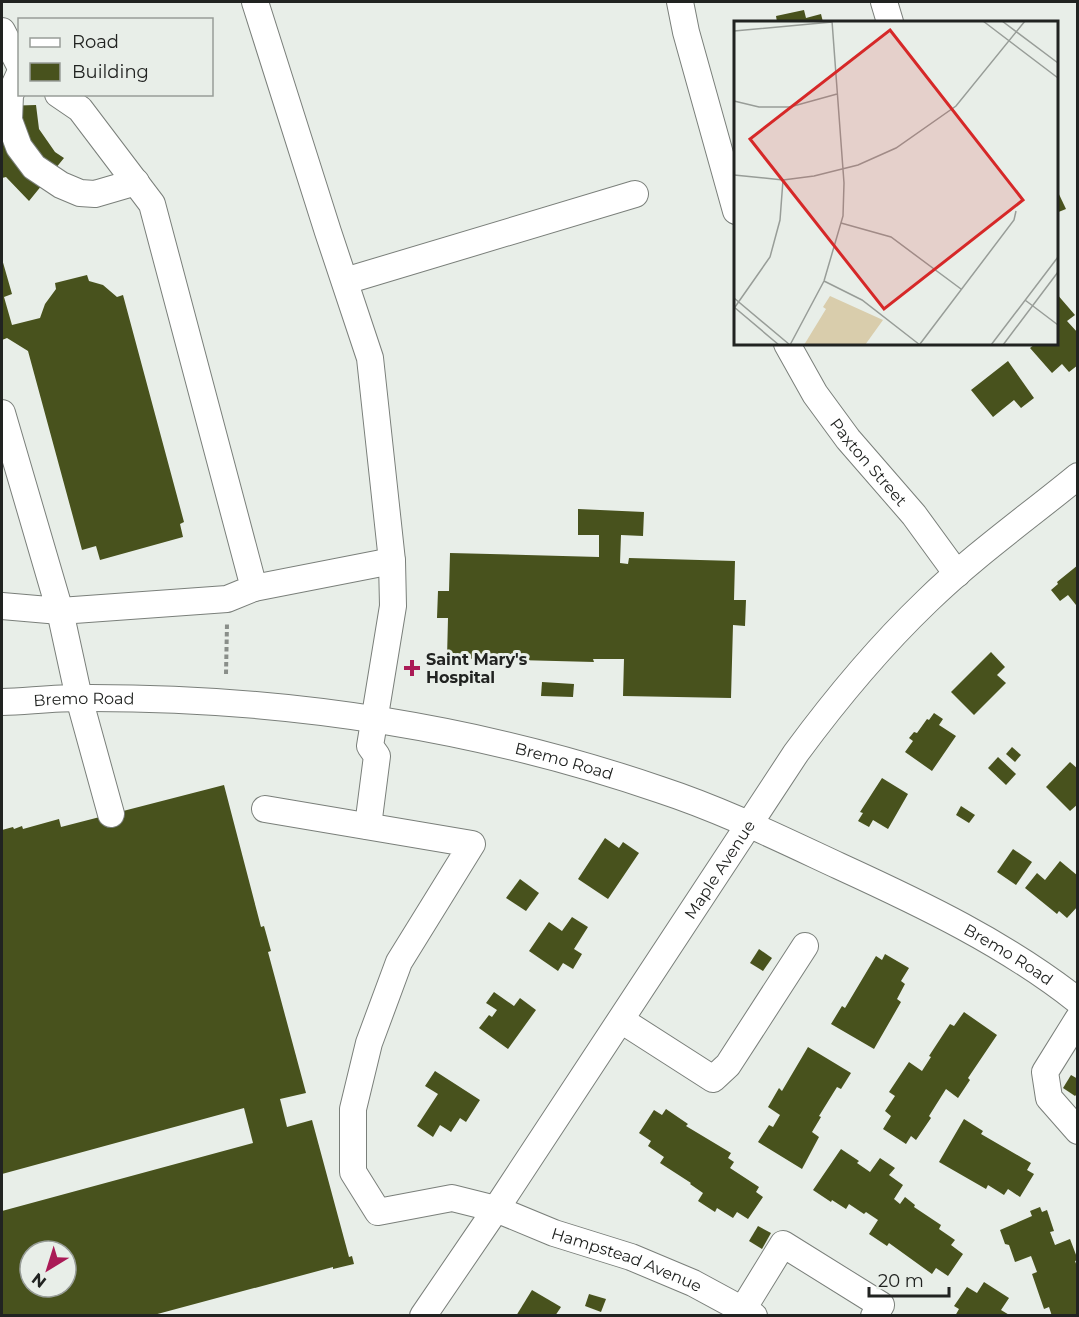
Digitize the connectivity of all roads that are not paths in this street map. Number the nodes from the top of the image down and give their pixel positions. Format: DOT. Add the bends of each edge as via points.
graph roads {
  1 [pos="255,2"];
  2 [pos="680,2"];
  3 [pos="884,2"];
  4 [pos="890,21"];
  5 [pos="2,31"];
  6 [pos="18,62"];
  7 [pos="18,77"];
  8 [pos="61,96"];
  9 [pos="136,182"];
  10 [pos="634,194"];
  11 [pos="734,207"];
  12 [pos="345,281"];
  13 [pos="788,345"];
  14 [pos="2,413"];
  15 [pos="6,434"];
  16 [pos="1077,476"];
  17 [pos="392,561"];
  18 [pos="957,574"];
  19 [pos="254,588"];
  20 [pos="2,606"];
  21 [pos="60,611"];
  22 [pos="79,698"];
  23 [pos="2,702"];
  24 [pos="375,720"];
  25 [pos="265,809"];
  26 [pos="111,814"];
  27 [pos="359,824"];
  28 [pos="749,825"];
  29 [pos="805,946"];
  30 [pos="1077,1003"];
  31 [pos="621,1020"];
  32 [pos="1077,1131"];
  33 [pos="496,1209"];
  34 [pos="749,1312"];
  35 [pos="423,1316"];
  36 [pos="874,1316"];
  1 -- 12 [label="street"];
  2 -- 11 [label="street"];
  3 -- 4 [label="street"];
  5 -- 6 [label="street"];
  7 -- 9 [label="street" via="10,95 9,120 19,147 34,167 80,193 95,194"];
  8 -- 9 [label="street" via="80,109"];
  9 -- 19 [label="street" via="152,204"];
  10 -- 12 [label="street"];
  12 -- 17 [label="street" via="370,358"];
  13 -- 18 [label="street, Paxton Street" via="815,394 848,439 914,515"];
  14 -- 15 [label="street"];
  15 -- 21 [label="street"];
  16 -- 18 [label="street, Maple Avenue"];
  17 -- 19 [label="street"];
  17 -- 24 [label="street" via="393,606"];
  18 -- 28 [label="street, Maple Avenue" via="905,624 814,729"];
  19 -- 21 [label="street" via="227,599"];
  20 -- 21 [label="street"];
  21 -- 22 [label="street"];
  22 -- 23 [label="street, Bremo Road"];
  22 -- 24 [label="street, Bremo Road" via="216,701"];
  22 -- 26 [label="street"];
  24 -- 27 [label="street" via="370,746 377,756"];
  24 -- 28 [label="street, Bremo Road" via="562,760 661,790"];
  25 -- 27 [label="street"];
  27 -- 33 [label="street, Hampstead Avenue" via="472,844 399,962 369,1043 353,1109 353,1172 378,1212 452,1198"];
  28 -- 30 [label="street, Bremo Road" via="914,900 1002,950"];
  28 -- 31 [label="street, Maple Avenue"];
  29 -- 31 [label="street" via="728,1065 713,1079"];
  30 -- 32 [label="street" via="1045,1072 1049,1098"];
  31 -- 33 [label="street, Maple Avenue"];
  33 -- 34 [label="street, Hampstead Avenue" via="554,1233 631,1257"];
  33 -- 35 [label="street, Maple Avenue"];
  34 -- 36 [label="street" via="783,1244 881,1305"];
}
